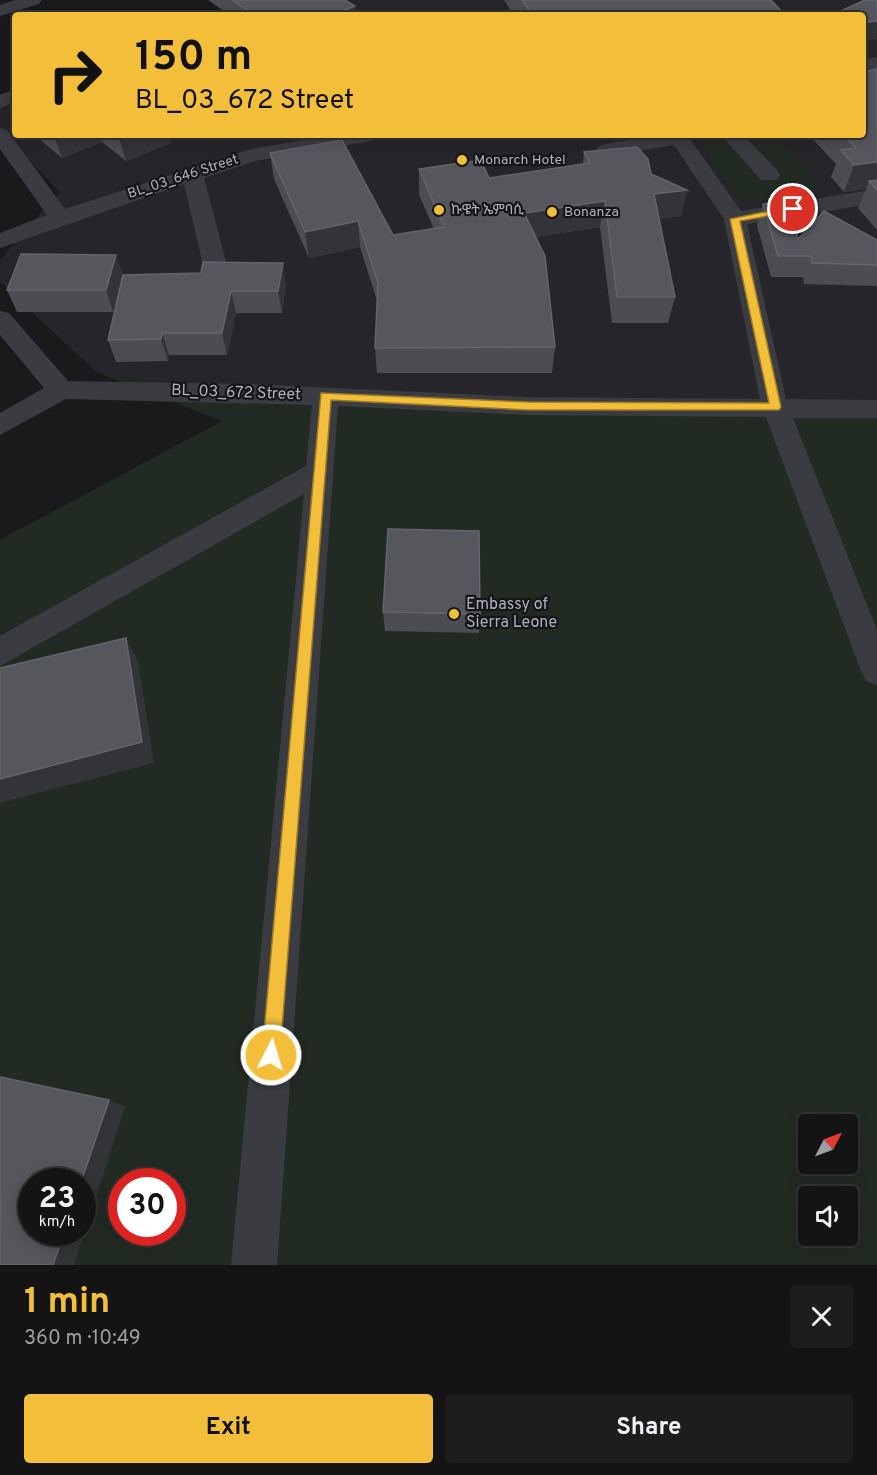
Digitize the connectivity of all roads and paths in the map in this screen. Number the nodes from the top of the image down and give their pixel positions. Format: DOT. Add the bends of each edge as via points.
graph roads {
  1 [pos="33,0"];
  2 [pos="0,11"];
  3 [pos="0,134"];
  4 [pos="672,138"];
  5 [pos="679,138"];
  6 [pos="734,138"];
  7 [pos="322,139"];
  8 [pos="606,150"];
  9 [pos="192,173"];
  10 [pos="769,175"];
  11 [pos="877,196"];
  12 [pos="60,218"];
  13 [pos="735,219"];
  14 [pos="0,241"];
  15 [pos="216,269"];
  16 [pos="0,319"];
  17 [pos="61,390"];
  18 [pos="326,396"];
  19 [pos="775,407"];
  20 [pos="877,409"];
  21 [pos="0,425"];
  22 [pos="319,472"];
  23 [pos="0,652"];
  24 [pos="877,672"];
  25 [pos="254,1265"];
  1 -- 2 [label="street"];
  3 -- 12 [label="street"];
  4 -- 8 [label="street"];
  5 -- 13 [label="street"];
  6 -- 10 [label="street"];
  7 -- 9 [label="street, BL_03_646 Street"];
  9 -- 12 [label="street, BL_03_646 Street"];
  9 -- 15 [label="street"];
  11 -- 13 [label="street"];
  12 -- 14 [label="street, BL_03_646 Street"];
  13 -- 19 [label="street"];
  16 -- 17 [label="street"];
  17 -- 18 [label="street, BL_03_672 Street"];
  17 -- 21 [label="street"];
  18 -- 19 [label="street, BL_03_672 Street" via="528,406"];
  18 -- 22 [label="street"];
  19 -- 20 [label="street, BL_03_672 Street"];
  19 -- 24 [label="street"];
  22 -- 23 [label="street"];
  22 -- 25 [label="street"];
}
